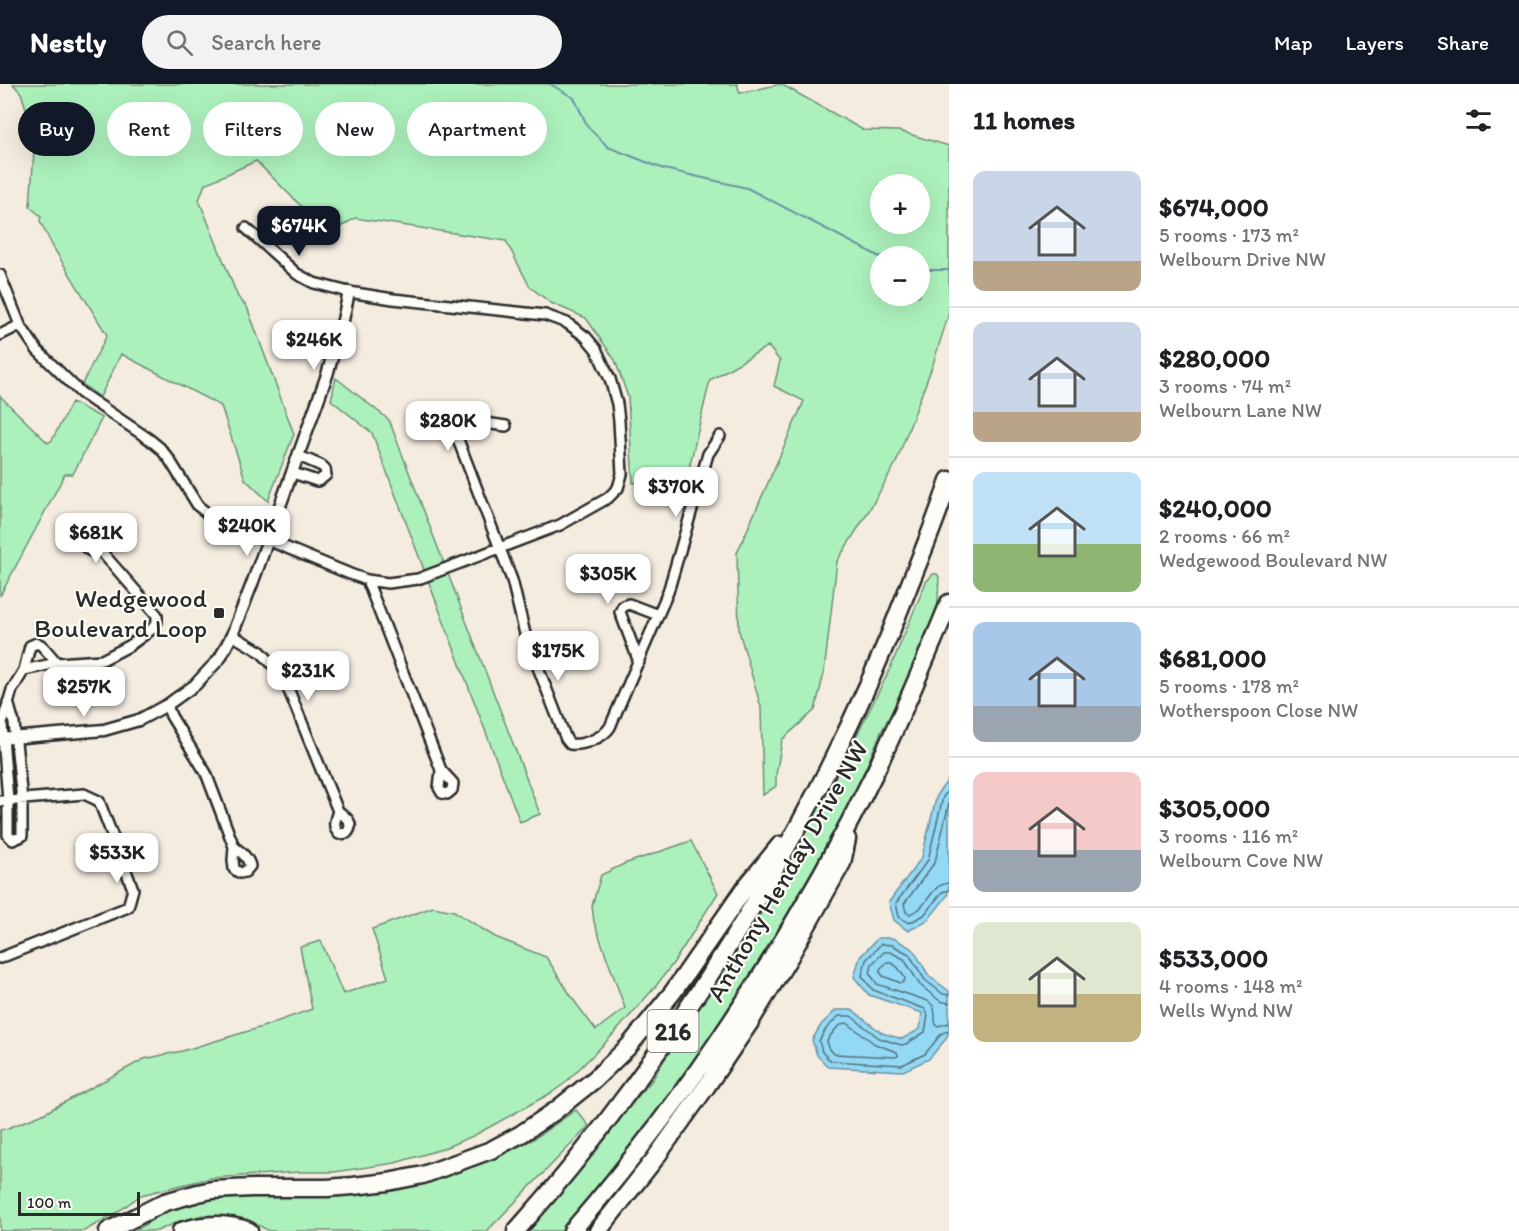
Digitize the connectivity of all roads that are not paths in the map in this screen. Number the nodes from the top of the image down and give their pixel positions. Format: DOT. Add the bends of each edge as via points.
graph roads {
  1 [pos="246,228"];
  2 [pos="0,275"];
  3 [pos="349,292"];
  4 [pos="20,325"];
  5 [pos="0,335"];
  6 [pos="506,426"];
  7 [pos="720,436"];
  8 [pos="299,456"];
  9 [pos="292,473"];
  10 [pos="949,480"];
  11 [pos="268,540"];
  12 [pos="499,548"];
  13 [pos="99,549"];
  14 [pos="367,580"];
  15 [pos="949,603"];
  16 [pos="658,615"];
  17 [pos="232,635"];
  18 [pos="639,662"];
  19 [pos="57,663"];
  20 [pos="24,670"];
  21 [pos="8,702"];
  22 [pos="167,705"];
  23 [pos="16,738"];
  24 [pos="1,739"];
  25 [pos="441,770"];
  26 [pos="4,800"];
  27 [pos="22,800"];
  28 [pos="338,811"];
  29 [pos="806,814"];
  30 [pos="852,817"];
  31 [pos="234,847"];
  32 [pos="0,958"];
  33 [pos="134,1218"];
  34 [pos="108,1231"];
  35 [pos="118,1231"];
  36 [pos="181,1231"];
  37 [pos="249,1231"];
  38 [pos="516,1231"];
  39 [pos="574,1231"];
  40 [pos="598,1231"];
  1 -- 3 [label="street" via="302,277"];
  2 -- 4 [label="street"];
  3 -- 8 [label="street" via="327,375"];
  3 -- 12 [label="street" via="545,315 573,326 596,349 615,393 622,474 618,488 608,498 560,525"];
  4 -- 5 [label="street"];
  4 -- 11 [label="street" via="37,350 81,393 160,448 198,506 212,517"];
  6 -- 12 [label="street" via="457,419 452,424"];
  7 -- 16 [label="street" via="708,454"];
  8 -- 9 [label="street"];
  8 -- 9 [label="street" via="322,466 326,475 317,481"];
  9 -- 11 [label="street"];
  10 -- 29 [label="highway, Anthony Henday Drive NW / 216" via="889,639"];
  11 -- 14 [label="street"];
  11 -- 17 [label="street"];
  12 -- 14 [label="street" via="411,581"];
  12 -- 18 [label="street" via="514,587 525,634 570,744 606,733"];
  13 -- 19 [label="street" via="157,615 157,622 129,646 102,660"];
  14 -- 25 [label="street"];
  15 -- 30 [label="highway, Anthony Henday Drive NW / 216"];
  16 -- 18 [label="street"];
  16 -- 18 [label="street" via="629,604 620,612"];
  17 -- 22 [label="street" via="220,658 195,685"];
  17 -- 28 [label="street" via="261,652 283,676"];
  19 -- 20 [label="street"];
  19 -- 20 [label="street" via="37,644 30,646"];
  20 -- 21 [label="street"];
  21 -- 23 [label="street"];
  21 -- 24 [label="street"];
  22 -- 23 [label="street" via="139,720 104,730"];
  22 -- 31 [label="street" via="206,773"];
  23 -- 24 [label="street"];
  23 -- 27 [label="street"];
  24 -- 26 [label="street"];
  26 -- 27 [label="street"];
  26 -- 27 [label="street" via="8,835 13,840 22,836"];
  27 -- 32 [label="street" via="84,794 99,801 133,889 128,907"];
  29 -- 33 [label="highway" via="744,888 673,992 629,1046 595,1079 521,1134 491,1150 423,1175 353,1186 212,1190 165,1202"];
  29 -- 38 [label="highway, Anthony Henday Drive NW / 216" via="755,903 666,1041 574,1163"];
  30 -- 39 [label="highway, Anthony Henday Drive NW / 216" via="797,915 718,1040"];
  30 -- 40 [label="highway" via="842,863 750,1022 654,1160"];
  33 -- 34 [label="highway"];
  33 -- 35 [label="highway"];
  36 -- 37 [label="highway" via="228,1224"];
}
